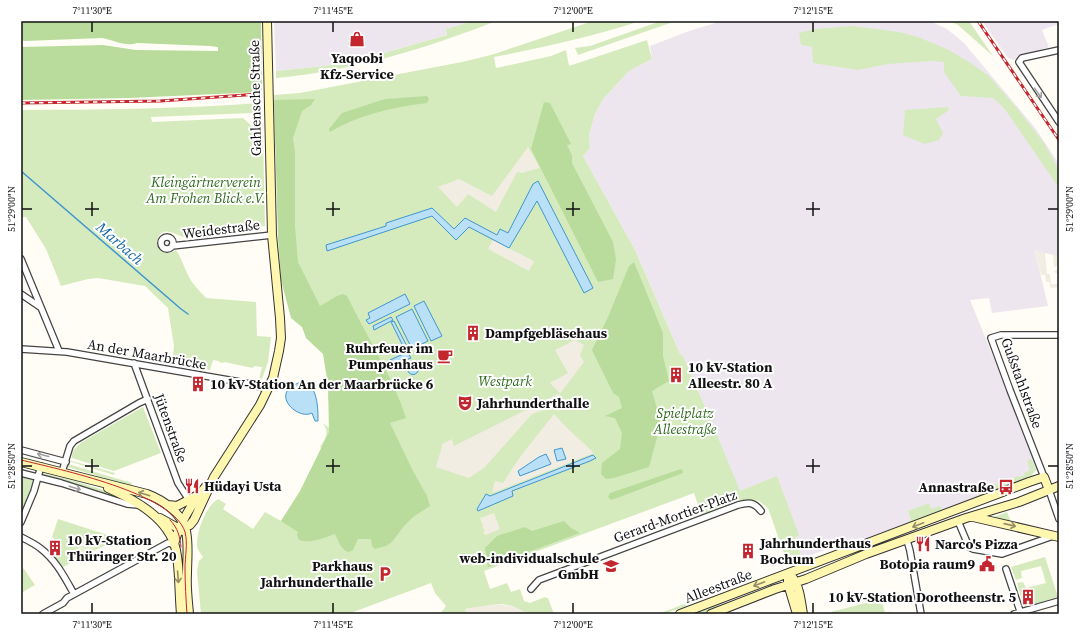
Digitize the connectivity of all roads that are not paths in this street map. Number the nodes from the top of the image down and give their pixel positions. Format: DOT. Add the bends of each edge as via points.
graph roads {
  1 [pos="267,21"];
  2 [pos="1059,50"];
  3 [pos="1059,122"];
  4 [pos="272,235"];
  5 [pos="172,246"];
  6 [pos="21,259"];
  7 [pos="21,294"];
  8 [pos="40,307"];
  9 [pos="1059,334"];
  10 [pos="21,350"];
  11 [pos="59,351"];
  12 [pos="134,364"];
  13 [pos="267,389"];
  14 [pos="148,399"];
  15 [pos="21,450"];
  16 [pos="21,462"];
  17 [pos="66,462"];
  18 [pos="41,466"];
  19 [pos="62,472"];
  20 [pos="21,473"];
  21 [pos="38,477"];
  22 [pos="214,477"];
  23 [pos="1044,477"];
  24 [pos="90,480"];
  25 [pos="1059,486"];
  26 [pos="1049,490"];
  27 [pos="199,495"];
  28 [pos="189,500"];
  29 [pos="140,505"];
  30 [pos="168,505"];
  31 [pos="761,511"];
  32 [pos="955,512"];
  33 [pos="151,514"];
  34 [pos="972,517"];
  35 [pos="1059,519"];
  36 [pos="958,521"];
  37 [pos="21,522"];
  38 [pos="183,528"];
  39 [pos="1057,536"];
  40 [pos="21,537"];
  41 [pos="907,540"];
  42 [pos="174,544"];
  43 [pos="1006,569"];
  44 [pos="789,573"];
  45 [pos="792,583"];
  46 [pos="531,588"];
  47 [pos="74,594"];
  48 [pos="1059,601"];
  49 [pos="692,612"];
  50 [pos="179,613"];
  51 [pos="1019,613"];
  52 [pos="44,614"];
  53 [pos="189,614"];
  54 [pos="680,614"];
  55 [pos="711,614"];
  56 [pos="796,614"];
  57 [pos="803,614"];
  58 [pos="921,614"];
  1 -- 4 [label="main road, Gahlensche Straße"];
  2 -- 3 [label="street, one-way" via="1022,58 1018,62"];
  4 -- 5 [label="street, Weidestraße"];
  4 -- 13 [label="main road, Gahlensche Straße" via="281,338 278,360"];
  6 -- 8 [label="street"];
  7 -- 8 [label="street"];
  8 -- 11 [label="street"];
  9 -- 23 [label="street, Gußstahlstraße" via="1001,334 991,338"];
  10 -- 11 [label="street, An der Maarbrücke"];
  11 -- 12 [label="street, An der Maarbrücke"];
  12 -- 13 [label="street, An der Maarbrücke" via="246,383"];
  12 -- 14 [label="street, Jütenstraße"];
  13 -- 22 [label="main road, Gahlensche Straße" via="248,426"];
  14 -- 17 [label="street" via="74,441"];
  14 -- 28 [label="street, Jütenstraße" via="178,483"];
  17 -- 15 [label="street, one-way"];
  16 -- 18 [label="main road"];
  17 -- 19 [label="street"];
  18 -- 19 [label="main road"];
  18 -- 21 [label="street"];
  19 -- 24 [label="main road"];
  20 -- 21 [label="street"];
  21 -- 29 [label="street, one-way" via="127,504"];
  21 -- 37 [label="street"];
  22 -- 27 [label="main road, Gahlensche Straße"];
  22 -- 38 [label="main road, Gahlensche Straße" via="194,520 190,526"];
  23 -- 26 [label="main road"];
  23 -- 32 [label="main road, Alleestraße"];
  24 -- 29 [label="main road"];
  30 -- 24 [label="main road, one-way" via="147,494"];
  25 -- 26 [label="main road, Alleestraße"];
  26 -- 34 [label="main road, Alleestraße"];
  26 -- 35 [label="street"];
  27 -- 28 [label="main road, Gahlensche Straße"];
  27 -- 38 [label="main road, Gahlensche Straße"];
  28 -- 30 [label="main road, Gahlensche Straße" via="177,506"];
  29 -- 33 [label="main road"];
  30 -- 38 [label="main road" via="177,514"];
  31 -- 46 [label="street, Gerard-Mortier-Platz" via="753,504 738,505 539,580"];
  32 -- 36 [label="main road"];
  32 -- 44 [label="main road, Alleestraße, one-way"];
  33 -- 38 [label="main road"];
  33 -- 42 [label="main road" via="166,528"];
  34 -- 36 [label="main road, Alleestraße"];
  34 -- 39 [label="main road, one-way"];
  36 -- 39 [label="street" via="969,547 995,553 1002,554"];
  36 -- 41 [label="main road, Alleestraße"];
  38 -- 42 [label="main road"];
  38 -- 53 [label="main road"];
  40 -- 47 [label="street" via="51,558"];
  41 -- 45 [label="main road, Alleestraße"];
  41 -- 58 [label="street"];
  42 -- 47 [label="street" via="168,543"];
  42 -- 50 [label="main road, one-way"];
  43 -- 51 [label="street"];
  44 -- 45 [label="main road"];
  44 -- 49 [label="main road, Alleestraße, one-way"];
  45 -- 55 [label="main road, Alleestraße"];
  45 -- 56 [label="main road"];
  45 -- 57 [label="main road"];
  47 -- 52 [label="street"];
  48 -- 51 [label="street"];
  49 -- 54 [label="main road, Alleestraße"];
}
